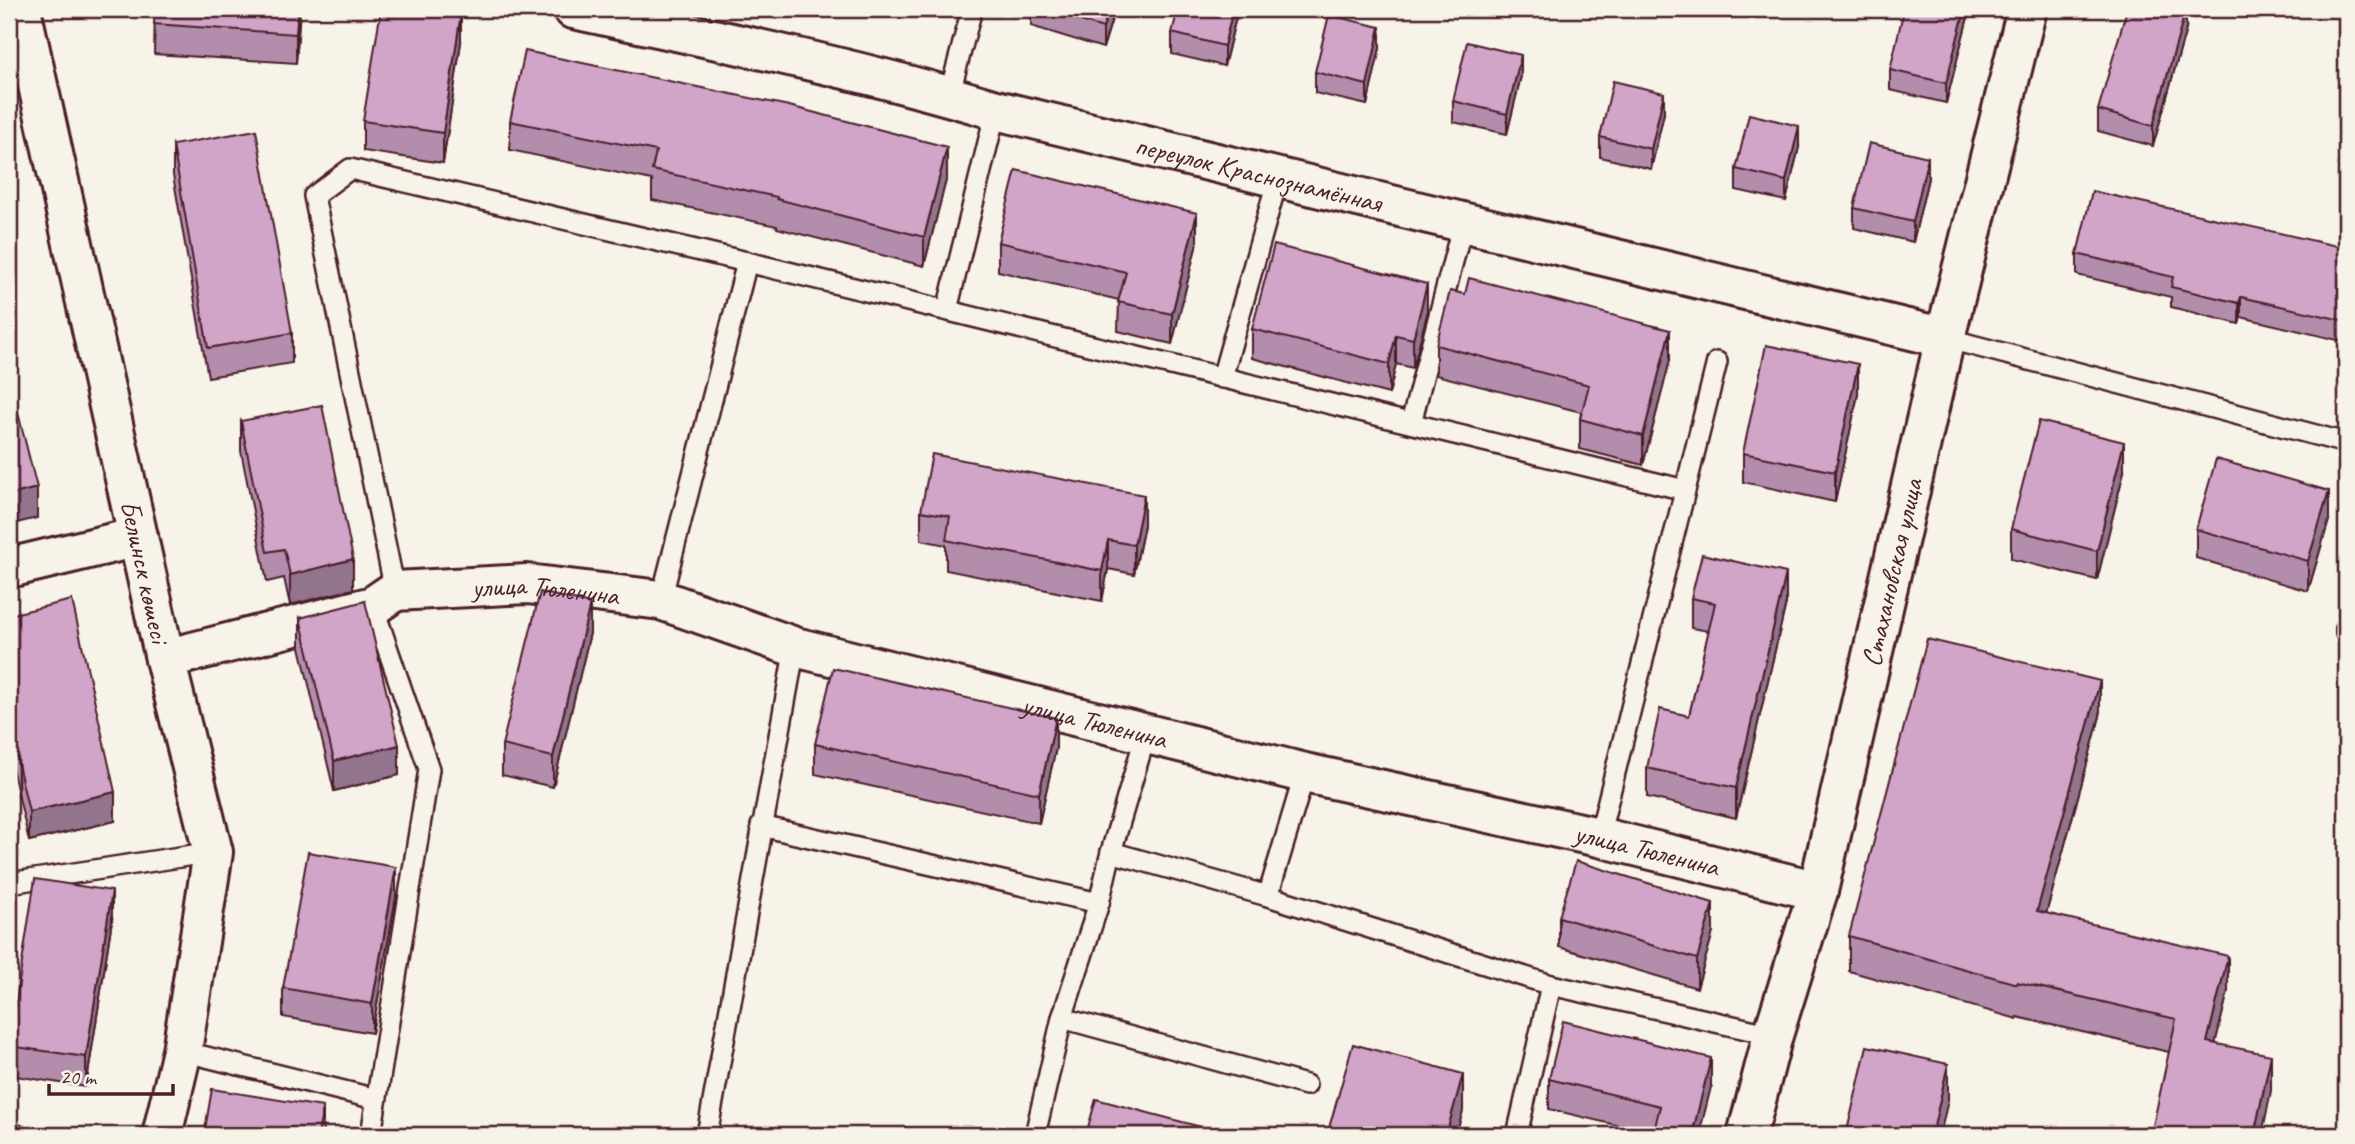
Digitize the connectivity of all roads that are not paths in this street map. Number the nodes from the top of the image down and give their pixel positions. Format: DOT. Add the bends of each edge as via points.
graph roads {
  1 [pos="21,9"];
  2 [pos="573,9"];
  3 [pos="972,9"];
  4 [pos="2027,9"];
  5 [pos="949,96"];
  6 [pos="996,110"];
  7 [pos="1278,178"];
  8 [pos="1463,223"];
  9 [pos="747,262"];
  10 [pos="947,310"];
  11 [pos="1945,338"];
  12 [pos="1717,362"];
  13 [pos="1222,378"];
  14 [pos="1410,423"];
  15 [pos="2346,443"];
  16 [pos="1685,490"];
  17 [pos="138,537"];
  18 [pos="9,568"];
  19 [pos="384,599"];
  20 [pos="660,600"];
  21 [pos="795,647"];
  22 [pos="165,659"];
  23 [pos="1146,734"];
  24 [pos="1305,773"];
  25 [pos="761,826"];
  26 [pos="1599,837"];
  27 [pos="213,852"];
  28 [pos="1111,852"];
  29 [pos="9,883"];
  30 [pos="1818,891"];
  31 [pos="1268,896"];
  32 [pos="1099,902"];
  33 [pos="1551,985"];
  34 [pos="1062,1018"];
  35 [pos="1773,1035"];
  36 [pos="182,1051"];
  37 [pos="1306,1085"];
  38 [pos="376,1099"];
  39 [pos="9,1134"];
  40 [pos="17,1135"];
  41 [pos="162,1135"];
  42 [pos="371,1135"];
  43 [pos="707,1135"];
  44 [pos="1035,1135"];
  45 [pos="1517,1135"];
  46 [pos="1747,1135"];
  1 -- 17 [label="street, Белинск көшесі"];
  2 -- 5 [label="street, переулок Краснознамённая"];
  3 -- 5 [label="lane"];
  4 -- 11 [label="street, Стахановская улица"];
  5 -- 6 [label="street, переулок Краснознамённая"];
  6 -- 7 [label="street, переулок Краснознамённая"];
  6 -- 10 [label="lane"];
  7 -- 8 [label="street, переулок Краснознамённая"];
  7 -- 13 [label="lane"];
  8 -- 11 [label="street, переулок Краснознамённая"];
  8 -- 14 [label="lane"];
  9 -- 10 [label="lane"];
  9 -- 19 [label="lane" via="350,169 314,196"];
  9 -- 20 [label="lane"];
  10 -- 13 [label="lane"];
  11 -- 15 [label="lane"];
  11 -- 30 [label="street, Стахановская улица"];
  12 -- 16 [label="lane"];
  13 -- 14 [label="lane"];
  14 -- 16 [label="lane"];
  16 -- 26 [label="lane"];
  17 -- 18 [label="street"];
  17 -- 22 [label="street, Белинск көшесі"];
  19 -- 20 [label="street, улица Тюленина" via="527,584"];
  19 -- 22 [label="street, улица Тюленина"];
  19 -- 38 [label="lane" via="429,769"];
  20 -- 21 [label="street, улица Тюленина"];
  21 -- 23 [label="street, улица Тюленина"];
  21 -- 25 [label="lane"];
  22 -- 27 [label="street, Белинск көшесі"];
  23 -- 24 [label="street, улица Тюленина"];
  23 -- 28 [label="lane"];
  24 -- 26 [label="street, улица Тюленина"];
  24 -- 31 [label="lane"];
  25 -- 32 [label="lane"];
  25 -- 43 [label="lane"];
  26 -- 30 [label="street, улица Тюленина"];
  27 -- 29 [label="lane"];
  27 -- 36 [label="street, Белинск көшесі"];
  28 -- 31 [label="lane"];
  28 -- 32 [label="lane"];
  30 -- 35 [label="street, Стахановская улица"];
  31 -- 33 [label="lane"];
  32 -- 34 [label="lane"];
  33 -- 35 [label="lane"];
  33 -- 45 [label="lane"];
  34 -- 37 [label="lane"];
  34 -- 44 [label="lane"];
  35 -- 46 [label="street, Стахановская улица"];
  36 -- 38 [label="lane"];
  36 -- 41 [label="street, Белинск көшесі"];
  38 -- 42 [label="lane"];
  39 -- 40 [label="lane"];
}
